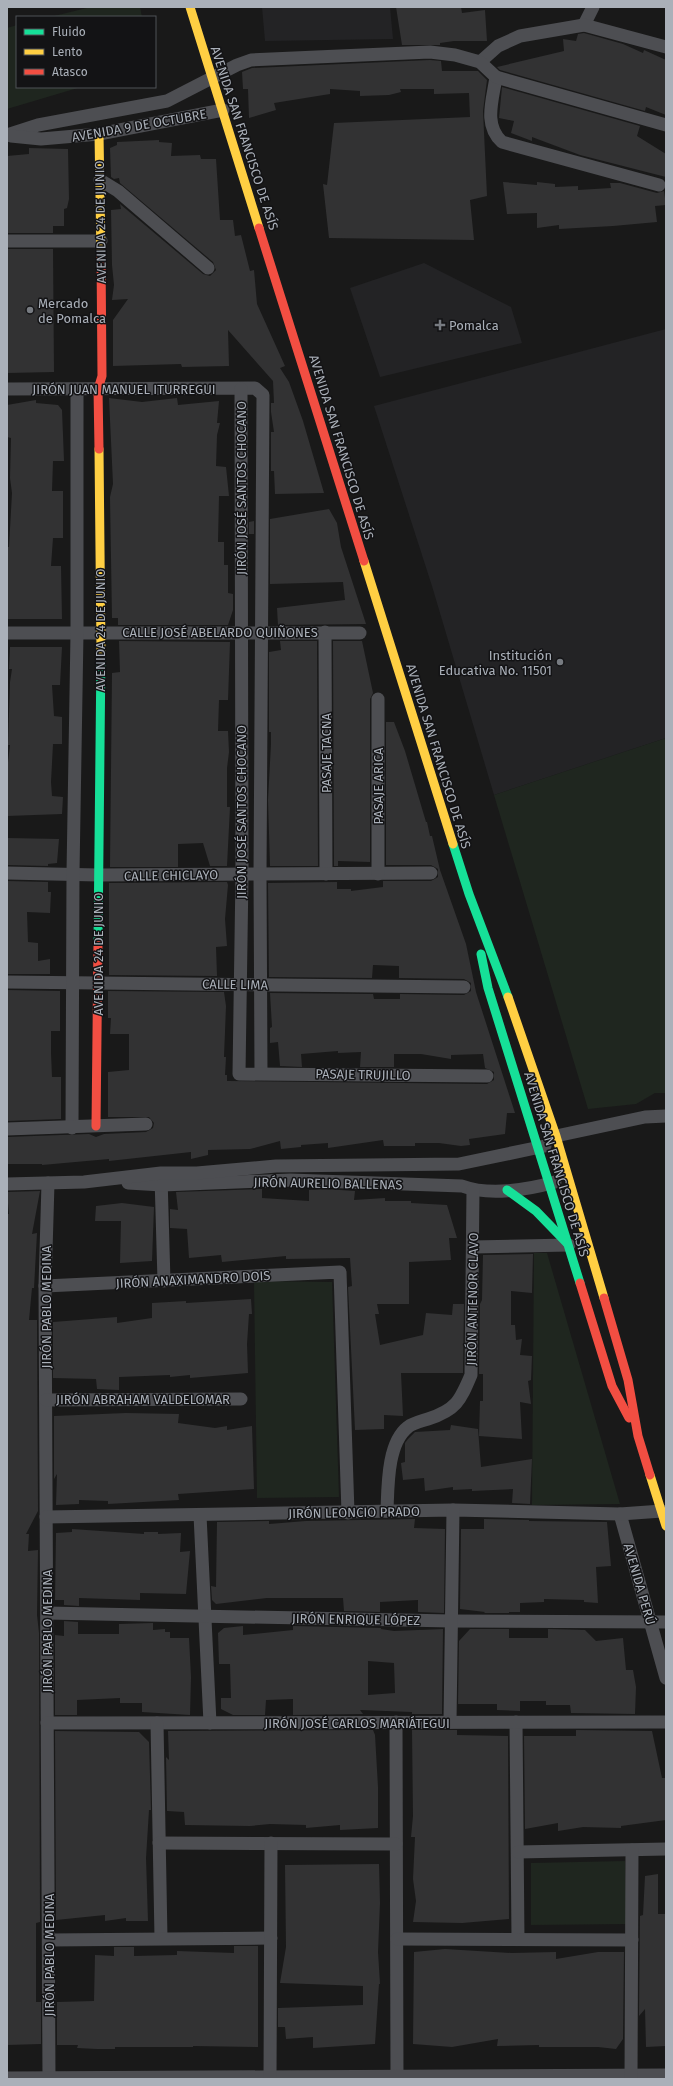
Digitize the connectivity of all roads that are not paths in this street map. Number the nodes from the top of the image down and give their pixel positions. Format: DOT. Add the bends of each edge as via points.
graph roads {
  1 [pos="190,7"];
  2 [pos="593,7"];
  3 [pos="584,25"];
  4 [pos="666,46"];
  5 [pos="480,62"];
  6 [pos="496,77"];
  7 [pos="213,79"];
  8 [pos="223,110"];
  9 [pos="666,125"];
  10 [pos="100,134"];
  11 [pos="7,135"];
  12 [pos="100,180"];
  13 [pos="659,185"];
  14 [pos="101,240"];
  15 [pos="7,241"];
  16 [pos="208,268"];
  17 [pos="98,388"];
  18 [pos="7,389"];
  19 [pos="77,389"];
  20 [pos="241,389"];
  21 [pos="241,632"];
  22 [pos="262,632"];
  23 [pos="325,632"];
  24 [pos="7,633"];
  25 [pos="77,633"];
  26 [pos="101,633"];
  27 [pos="360,633"];
  28 [pos="378,699"];
  29 [pos="7,873"];
  30 [pos="73,873"];
  31 [pos="431,873"];
  32 [pos="242,874"];
  33 [pos="260,874"];
  34 [pos="326,874"];
  35 [pos="378,874"];
  36 [pos="98,875"];
  37 [pos="469,894"];
  38 [pos="7,982"];
  39 [pos="98,982"];
  40 [pos="73,983"];
  41 [pos="239,983"];
  42 [pos="260,985"];
  43 [pos="464,987"];
  44 [pos="261,1073"];
  45 [pos="240,1074"];
  46 [pos="488,1076"];
  47 [pos="666,1116"];
  48 [pos="146,1124"];
  49 [pos="96,1126"];
  50 [pos="72,1128"];
  51 [pos="7,1129"];
  52 [pos="557,1139"];
  53 [pos="539,1147"];
  54 [pos="459,1164"];
  55 [pos="569,1178"];
  56 [pos="161,1179"];
  57 [pos="48,1183"];
  58 [pos="550,1183"];
  59 [pos="7,1184"];
  60 [pos="468,1188"];
  61 [pos="507,1190"];
  62 [pos="569,1245"];
  63 [pos="473,1247"];
  64 [pos="164,1281"];
  65 [pos="45,1286"];
  66 [pos="241,1399"];
  67 [pos="46,1400"];
  68 [pos="638,1436"];
  69 [pos="452,1510"];
  70 [pos="387,1511"];
  71 [pos="662,1512"];
  72 [pos="348,1513"];
  73 [pos="200,1514"];
  74 [pos="620,1514"];
  75 [pos="46,1517"];
  76 [pos="666,1526"];
  77 [pos="47,1613"];
  78 [pos="205,1616"];
  79 [pos="451,1620"];
  80 [pos="666,1622"];
  81 [pos="650,1623"];
  82 [pos="666,1678"];
  83 [pos="396,1722"];
  84 [pos="450,1722"];
  85 [pos="516,1722"];
  86 [pos="666,1722"];
  87 [pos="47,1723"];
  88 [pos="157,1723"];
  89 [pos="210,1723"];
  90 [pos="159,1843"];
  91 [pos="271,1843"];
  92 [pos="396,1844"];
  93 [pos="666,1849"];
  94 [pos="632,1850"];
  95 [pos="518,1852"];
  96 [pos="161,1938"];
  97 [pos="271,1938"];
  98 [pos="397,1939"];
  99 [pos="518,1939"];
  100 [pos="49,1940"];
  101 [pos="632,1940"];
  102 [pos="666,2074"];
  103 [pos="397,2077"];
  104 [pos="534,2077"];
  105 [pos="631,2077"];
  106 [pos="7,2078"];
  107 [pos="49,2078"];
  108 [pos="71,2078"];
  109 [pos="270,2078"];
  1 -- 7 [label="main road, AVENIDA SAN FRANCISCO DE ASÍS"];
  2 -- 3 [label="street"];
  3 -- 4 [label="street"];
  3 -- 5 [label="street" via="520,36 498,46"];
  5 -- 6 [label="street"];
  5 -- 7 [label="street, AVENIDA 9 DE OCTUBRE" via="430,52 251,60"];
  6 -- 9 [label="street"];
  6 -- 13 [label="street" via="490,124 502,142"];
  7 -- 8 [label="main road, AVENIDA SAN FRANCISCO DE ASÍS"];
  7 -- 11 [label="street, AVENIDA 9 DE OCTUBRE" via="167,101 38,125"];
  8 -- 10 [label="street, AVENIDA 9 DE OCTUBRE"];
  8 -- 37 [label="main road, AVENIDA SAN FRANCISCO DE ASÍS"];
  10 -- 11 [label="street, AVENIDA 9 DE OCTUBRE" via="41,140"];
  10 -- 12 [label="main road, AVENIDA 24 DE JUNIO"];
  12 -- 14 [label="main road, AVENIDA 24 DE JUNIO"];
  12 -- 16 [label="street" via="118,191"];
  14 -- 15 [label="street"];
  14 -- 17 [label="main road, AVENIDA 24 DE JUNIO" via="102,376"];
  17 -- 19 [label="street, JIRÓN JUAN MANUEL ITURREGUI"];
  17 -- 20 [label="street, JIRÓN JUAN MANUEL ITURREGUI"];
  17 -- 26 [label="main road, AVENIDA 24 DE JUNIO"];
  18 -- 19 [label="street, JIRÓN JUAN MANUEL ITURREGUI"];
  19 -- 25 [label="street, AVENIDA 24 DE JUNIO"];
  20 -- 21 [label="street, JIRÓN JOSÉ SANTOS CHOCANO"];
  20 -- 22 [label="street, JIRÓN JOSÉ SANTOS CHOCANO" via="255,388 262,395"];
  21 -- 22 [label="street, CALLE JOSÉ ABELARDO QUIÑONES"];
  21 -- 26 [label="street, CALLE JOSÉ ABELARDO QUIÑONES"];
  21 -- 32 [label="street, JIRÓN JOSÉ SANTOS CHOCANO"];
  22 -- 23 [label="street, CALLE JOSÉ ABELARDO QUIÑONES"];
  22 -- 33 [label="street, JIRÓN JOSÉ SANTOS CHOCANO"];
  23 -- 27 [label="street, CALLE JOSÉ ABELARDO QUIÑONES"];
  23 -- 34 [label="street, PASAJE TACNA"];
  24 -- 25 [label="street, CALLE JOSÉ ABELARDO QUIÑONES"];
  25 -- 26 [label="street, CALLE JOSÉ ABELARDO QUIÑONES"];
  25 -- 30 [label="street, AVENIDA 24 DE JUNIO"];
  26 -- 36 [label="main road, AVENIDA 24 DE JUNIO"];
  28 -- 35 [label="street, PASAJE ARICA"];
  29 -- 30 [label="street, CALLE CHICLAYO"];
  30 -- 36 [label="street, CALLE CHICLAYO"];
  30 -- 40 [label="street, AVENIDA 24 DE JUNIO"];
  31 -- 35 [label="street, CALLE CHICLAYO"];
  32 -- 33 [label="street, CALLE CHICLAYO"];
  32 -- 36 [label="street, CALLE CHICLAYO"];
  32 -- 41 [label="street, JIRÓN JOSÉ SANTOS CHOCANO"];
  33 -- 34 [label="street, CALLE CHICLAYO"];
  33 -- 42 [label="street, JIRÓN JOSÉ SANTOS CHOCANO"];
  34 -- 35 [label="street, CALLE CHICLAYO"];
  36 -- 39 [label="main road, AVENIDA 24 DE JUNIO"];
  37 -- 52 [label="main road, AVENIDA SAN FRANCISCO DE ASÍS" via="503,982"];
  37 -- 53 [label="main road, AVENIDA SAN FRANCISCO DE ASÍS" via="488,988"];
  38 -- 40 [label="street, CALLE LIMA"];
  39 -- 40 [label="street, CALLE LIMA"];
  39 -- 41 [label="street, CALLE LIMA"];
  39 -- 49 [label="main road, AVENIDA 24 DE JUNIO"];
  40 -- 50 [label="street, AVENIDA 24 DE JUNIO"];
  41 -- 42 [label="street, CALLE LIMA"];
  41 -- 45 [label="street, JIRÓN JOSÉ SANTOS CHOCANO"];
  42 -- 43 [label="street, CALLE LIMA"];
  42 -- 44 [label="street, JIRÓN JOSÉ SANTOS CHOCANO"];
  44 -- 45 [label="street, PASAJE TRUJILLO"];
  44 -- 46 [label="street, PASAJE TRUJILLO"];
  47 -- 52 [label="street, JIRÓN AURELIO BALLENAS" via="645,1117"];
  48 -- 49 [label="street"];
  49 -- 50 [label="street"];
  50 -- 51 [label="street"];
  52 -- 53 [label="street, JIRÓN AURELIO BALLENAS"];
  52 -- 55 [label="main road, AVENIDA SAN FRANCISCO DE ASÍS"];
  53 -- 54 [label="street, JIRÓN AURELIO BALLENAS"];
  53 -- 58 [label="main road, AVENIDA SAN FRANCISCO DE ASÍS"];
  54 -- 56 [label="street, JIRÓN AURELIO BALLENAS" via="276,1166"];
  54 -- 60 [label="street, JIRÓN ANTENOR CLAVO"];
  55 -- 58 [label="street, JIRÓN AURELIO BALLENAS"];
  55 -- 68 [label="main road, AVENIDA SAN FRANCISCO DE ASÍS" via="628,1380"];
  56 -- 57 [label="street, JIRÓN AURELIO BALLENAS"];
  56 -- 60 [label="street, JIRÓN AURELIO BALLENAS" via="290,1180"];
  56 -- 64 [label="street"];
  57 -- 59 [label="street, JIRÓN AURELIO BALLENAS"];
  57 -- 65 [label="street, JIRÓN PABLO MEDINA"];
  58 -- 61 [label="street, JIRÓN AURELIO BALLENAS"];
  58 -- 62 [label="main road, AVENIDA SAN FRANCISCO DE ASÍS"];
  60 -- 61 [label="street, JIRÓN AURELIO BALLENAS"];
  60 -- 63 [label="street, JIRÓN ANTENOR CLAVO"];
  61 -- 62 [label="main road" via="536,1211"];
  62 -- 63 [label="street"];
  62 -- 68 [label="main road, AVENIDA SAN FRANCISCO DE ASÍS" via="612,1386"];
  63 -- 70 [label="street, JIRÓN ANTENOR CLAVO" via="471,1375 461,1398 445,1414 408,1426 396,1444 388,1475"];
  64 -- 65 [label="street, JIRÓN ANAXIMANDRO DOIS"];
  64 -- 72 [label="street, JIRÓN ANAXIMANDRO DOIS" via="340,1272"];
  65 -- 67 [label="street, JIRÓN PABLO MEDINA"];
  66 -- 67 [label="street, JIRÓN ABRAHAM VALDELOMAR"];
  67 -- 75 [label="street, JIRÓN PABLO MEDINA"];
  68 -- 71 [label="main road, AVENIDA SAN FRANCISCO DE ASÍS"];
  69 -- 70 [label="street, JIRÓN LEONCIO PRADO"];
  69 -- 74 [label="street, JIRÓN LEONCIO PRADO"];
  69 -- 79 [label="street"];
  70 -- 72 [label="street, JIRÓN LEONCIO PRADO"];
  71 -- 74 [label="street, JIRÓN LEONCIO PRADO"];
  71 -- 76 [label="main road, AVENIDA SAN FRANCISCO DE ASÍS"];
  72 -- 73 [label="street, JIRÓN LEONCIO PRADO"];
  73 -- 75 [label="street, JIRÓN LEONCIO PRADO"];
  73 -- 78 [label="street"];
  74 -- 81 [label="street, AVENIDA PERÚ"];
  75 -- 77 [label="street, JIRÓN PABLO MEDINA"];
  77 -- 78 [label="street, JIRÓN ENRIQUE LÓPEZ"];
  77 -- 87 [label="street, JIRÓN PABLO MEDINA"];
  78 -- 79 [label="street, JIRÓN ENRIQUE LÓPEZ"];
  78 -- 89 [label="street"];
  79 -- 81 [label="street, JIRÓN ENRIQUE LÓPEZ"];
  79 -- 84 [label="street"];
  80 -- 81 [label="street, JIRÓN ENRIQUE LÓPEZ"];
  81 -- 82 [label="street, AVENIDA PERÚ"];
  83 -- 84 [label="street, JIRÓN JOSÉ CARLOS MARIÁTEGUI"];
  83 -- 89 [label="street, JIRÓN JOSÉ CARLOS MARIÁTEGUI"];
  83 -- 92 [label="street"];
  84 -- 85 [label="street, JIRÓN JOSÉ CARLOS MARIÁTEGUI"];
  85 -- 86 [label="street, JIRÓN JOSÉ CARLOS MARIÁTEGUI"];
  85 -- 95 [label="street"];
  87 -- 88 [label="street, JIRÓN JOSÉ CARLOS MARIÁTEGUI"];
  87 -- 100 [label="street, JIRÓN PABLO MEDINA"];
  88 -- 89 [label="street, JIRÓN JOSÉ CARLOS MARIÁTEGUI"];
  88 -- 90 [label="street"];
  90 -- 91 [label="street"];
  90 -- 96 [label="street"];
  91 -- 92 [label="street"];
  91 -- 97 [label="street"];
  92 -- 98 [label="street"];
  93 -- 94 [label="street"];
  94 -- 95 [label="street"];
  94 -- 101 [label="street"];
  95 -- 99 [label="street"];
  96 -- 97 [label="street"];
  96 -- 100 [label="street"];
  97 -- 109 [label="street"];
  98 -- 99 [label="street"];
  98 -- 103 [label="street"];
  99 -- 101 [label="street"];
  100 -- 107 [label="street, JIRÓN PABLO MEDINA"];
  101 -- 105 [label="street"];
  102 -- 105 [label="street"];
  103 -- 104 [label="street"];
  103 -- 109 [label="street"];
  104 -- 105 [label="street"];
  106 -- 107 [label="street"];
  107 -- 108 [label="street"];
  108 -- 109 [label="street"];
}
